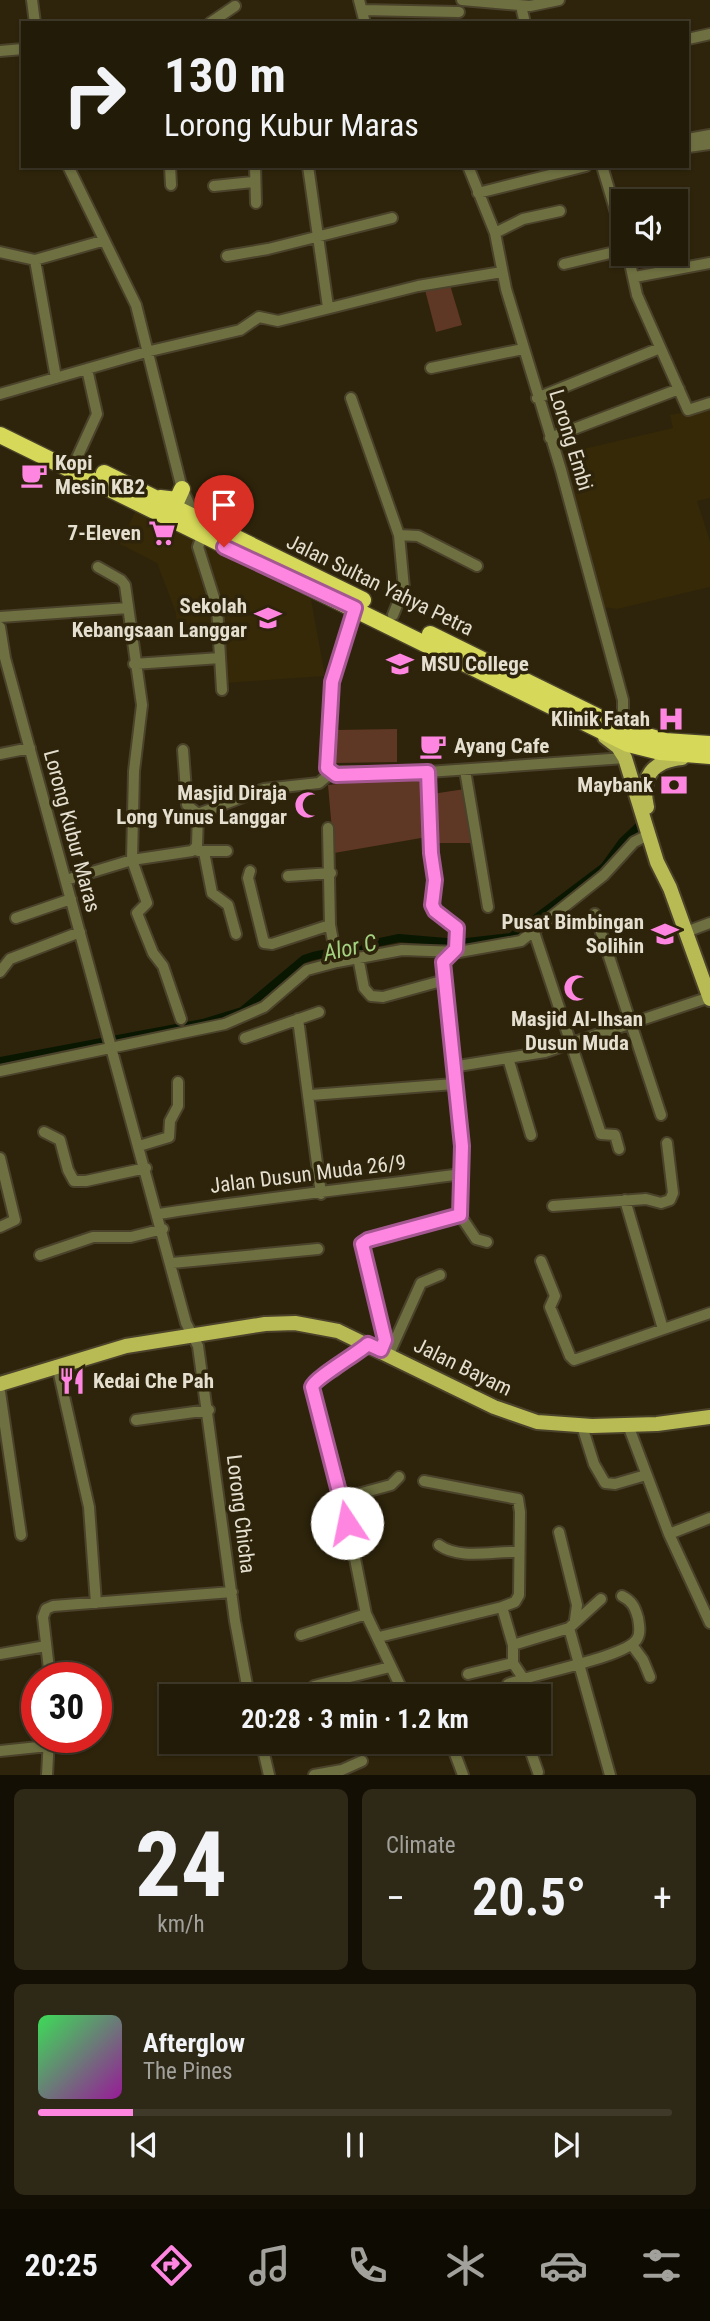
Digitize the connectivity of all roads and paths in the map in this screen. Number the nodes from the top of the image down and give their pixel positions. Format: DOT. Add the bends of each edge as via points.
graph roads {
  1 [pos="32,0"];
  2 [pos="460,0"];
  3 [pos="559,0"];
  4 [pos="360,5"];
  5 [pos="235,6"];
  6 [pos="521,6"];
  7 [pos="459,18"];
  8 [pos="35,21"];
  9 [pos="213,21"];
  10 [pos="525,21"];
  11 [pos="710,34"];
  12 [pos="689,39"];
  13 [pos="21,48"];
  14 [pos="0,51"];
  15 [pos="710,135"];
  16 [pos="689,139"];
  17 [pos="710,144"];
  18 [pos="689,147"];
  19 [pos="69,168"];
  20 [pos="170,168"];
  21 [pos="255,168"];
  22 [pos="308,168"];
  23 [pos="469,168"];
  24 [pos="578,168"];
  25 [pos="603,168"];
  26 [pos="253,182"];
  27 [pos="171,185"];
  28 [pos="214,186"];
  29 [pos="478,193"];
  30 [pos="611,196"];
  31 [pos="256,203"];
  32 [pos="561,211"];
  33 [pos="392,218"];
  34 [pos="495,233"];
  35 [pos="316,235"];
  36 [pos="102,240"];
  37 [pos="0,252"];
  38 [pos="611,253"];
  39 [pos="227,256"];
  40 [pos="34,260"];
  41 [pos="710,263"];
  42 [pos="564,264"];
  43 [pos="632,266"];
  44 [pos="502,272"];
  45 [pos="635,276"];
  46 [pos="328,307"];
  47 [pos="660,348"];
  48 [pos="523,349"];
  49 [pos="146,352"];
  50 [pos="431,368"];
  51 [pos="87,369"];
  52 [pos="56,378"];
  53 [pos="679,389"];
  54 [pos="0,394"];
  55 [pos="351,398"];
  56 [pos="537,398"];
  57 [pos="710,403"];
  58 [pos="0,425"];
  59 [pos="0,435"];
  60 [pos="550,438"];
  61 [pos="76,460"];
  62 [pos="182,489"];
  63 [pos="154,498"];
  64 [pos="193,524"];
  65 [pos="399,536"];
  66 [pos="477,566"];
  67 [pos="98,567"];
  68 [pos="128,608"];
  69 [pos="355,608"];
  70 [pos="393,615"];
  71 [pos="0,617"];
  72 [pos="0,627"];
  73 [pos="220,658"];
  74 [pos="134,664"];
  75 [pos="222,690"];
  76 [pos="589,724"];
  77 [pos="624,729"];
  78 [pos="605,737"];
  79 [pos="30,748"];
  80 [pos="183,750"];
  81 [pos="0,754"];
  82 [pos="707,754"];
  83 [pos="603,758"];
  84 [pos="625,758"];
  85 [pos="465,769"];
  86 [pos="428,772"];
  87 [pos="331,774"];
  88 [pos="198,814"];
  89 [pos="328,828"];
  90 [pos="648,835"];
  91 [pos="199,851"];
  92 [pos="227,851"];
  93 [pos="132,860"];
  94 [pos="250,871"];
  95 [pos="331,873"];
  96 [pos="288,876"];
  97 [pos="66,880"];
  98 [pos="670,888"];
  99 [pos="71,899"];
  100 [pos="488,907"];
  101 [pos="595,914"];
  102 [pos="16,918"];
  103 [pos="710,923"];
  104 [pos="330,925"];
  105 [pos="80,932"];
  106 [pos="534,932"];
  107 [pos="686,932"];
  108 [pos="236,934"];
  109 [pos="454,950"];
  110 [pos="358,957"];
  111 [pos="337,959"];
  112 [pos="0,972"];
  113 [pos="445,980"];
  114 [pos="710,998"];
  115 [pos="319,1012"];
  116 [pos="298,1019"];
  117 [pos="181,1020"];
  118 [pos="631,1023"];
  119 [pos="245,1038"];
  120 [pos="110,1043"];
  121 [pos="570,1043"];
  122 [pos="508,1058"];
  123 [pos="452,1067"];
  124 [pos="0,1071"];
  125 [pos="178,1082"];
  126 [pos="454,1084"];
  127 [pos="311,1095"];
  128 [pos="661,1115"];
  129 [pos="44,1132"];
  130 [pos="531,1135"];
  131 [pos="667,1143"];
  132 [pos="139,1146"];
  133 [pos="619,1149"];
  134 [pos="0,1158"];
  135 [pos="146,1168"];
  136 [pos="461,1174"];
  137 [pos="321,1194"];
  138 [pos="625,1200"];
  139 [pos="553,1206"];
  140 [pos="159,1214"];
  141 [pos="460,1215"];
  142 [pos="0,1227"];
  143 [pos="163,1229"];
  144 [pos="486,1242"];
  145 [pos="318,1249"];
  146 [pos="40,1255"];
  147 [pos="541,1261"];
  148 [pos="172,1263"];
  149 [pos="440,1275"];
  150 [pos="710,1313"];
  151 [pos="663,1329"];
  152 [pos="192,1333"];
  153 [pos="379,1349"];
  154 [pos="57,1366"];
  155 [pos="0,1384"];
  156 [pos="0,1392"];
  157 [pos="209,1410"];
  158 [pos="710,1417"];
  159 [pos="136,1420"];
  160 [pos="657,1424"];
  161 [pos="710,1424"];
  162 [pos="628,1425"];
  163 [pos="582,1426"];
  164 [pos="646,1475"];
  165 [pos="399,1477"];
  166 [pos="424,1481"];
  167 [pos="343,1498"];
  168 [pos="710,1518"];
  169 [pos="559,1532"];
  170 [pos="669,1534"];
  171 [pos="21,1535"];
  172 [pos="439,1545"];
  173 [pos="518,1552"];
  174 [pos="232,1592"];
  175 [pos="622,1596"];
  176 [pos="601,1598"];
  177 [pos="96,1603"];
  178 [pos="502,1608"];
  179 [pos="366,1614"];
  180 [pos="710,1623"];
  181 [pos="572,1624"];
  182 [pos="301,1634"];
  183 [pos="379,1637"];
  184 [pos="513,1645"];
  185 [pos="632,1645"];
  186 [pos="46,1646"];
  187 [pos="0,1654"];
  188 [pos="48,1662"];
  189 [pos="513,1663"];
  190 [pos="580,1665"];
  191 [pos="390,1667"];
  192 [pos="468,1674"];
  193 [pos="650,1676"];
  194 [pos="523,1678"];
  195 [pos="247,1684"];
  196 [pos="322,1684"];
  197 [pos="399,1684"];
  198 [pos="508,1684"];
  199 [pos="21,1747"];
  200 [pos="0,1751"];
  201 [pos="48,1753"];
  202 [pos="264,1754"];
  203 [pos="455,1754"];
  204 [pos="532,1754"];
  205 [pos="362,1761"];
  206 [pos="538,1772"];
  207 [pos="47,1775"];
  208 [pos="269,1775"];
  209 [pos="314,1775"];
  210 [pos="463,1775"];
  211 [pos="610,1775"];
  1 -- 8 [label="street"];
  2 -- 6 [label="street"];
  2 -- 7 [label="street"];
  3 -- 6 [label="street"];
  4 -- 7 [label="street"];
  5 -- 9 [label="street"];
  6 -- 10 [label="street"];
  11 -- 12 [label="street"];
  13 -- 14 [label="street"];
  15 -- 16 [label="street"];
  17 -- 18 [label="street"];
  19 -- 36 [label="street"];
  20 -- 27 [label="street"];
  21 -- 26 [label="street"];
  22 -- 35 [label="street"];
  23 -- 29 [label="street, Lorong Embi"];
  24 -- 29 [label="street"];
  25 -- 30 [label="street"];
  26 -- 28 [label="street"];
  26 -- 31 [label="street"];
  29 -- 34 [label="street, Lorong Embi"];
  32 -- 34 [label="street" via="523,219"];
  33 -- 35 [label="street"];
  34 -- 44 [label="street, Lorong Embi"];
  35 -- 39 [label="street"];
  35 -- 46 [label="street"];
  36 -- 40 [label="street"];
  36 -- 49 [label="street" via="136,305"];
  37 -- 40 [label="street"];
  38 -- 42 [label="street"];
  40 -- 52 [label="street"];
  41 -- 45 [label="street"];
  43 -- 45 [label="street"];
  44 -- 46 [label="street"];
  44 -- 48 [label="street, Lorong Embi"];
  45 -- 47 [label="street" via="637,295"];
  46 -- 49 [label="street" via="278,321 259,317 240,330"];
  47 -- 53 [label="street"];
  47 -- 56 [label="street"];
  48 -- 50 [label="street"];
  48 -- 56 [label="street, Lorong Embi"];
  49 -- 51 [label="street"];
  49 -- 62 [label="street"];
  51 -- 52 [label="street"];
  51 -- 61 [label="street" via="97,414"];
  52 -- 54 [label="street"];
  53 -- 57 [label="street" via="688,410"];
  53 -- 60 [label="street"];
  55 -- 65 [label="street"];
  56 -- 60 [label="street, Lorong Embi"];
  58 -- 61 [label="highway, Jalan Sultan Yahya Petra"];
  59 -- 64 [label="highway, Jalan Sultan Yahya Petra"];
  60 -- 77 [label="street, Lorong Embi" via="623,700"];
  61 -- 63 [label="highway, Jalan Sultan Yahya Petra"];
  62 -- 63 [label="highway" via="177,500"];
  62 -- 64 [label="street"];
  63 -- 64 [label="highway, Jalan Sultan Yahya Petra"];
  64 -- 69 [label="highway, Jalan Sultan Yahya Petra"];
  64 -- 70 [label="highway, Jalan Sultan Yahya Petra"];
  64 -- 73 [label="street" via="217,607"];
  65 -- 66 [label="street" via="418,536"];
  65 -- 70 [label="street" via="404,588"];
  67 -- 68 [label="street" via="123,581"];
  68 -- 71 [label="street"];
  68 -- 74 [label="street"];
  69 -- 76 [label="highway, Jalan Sultan Yahya Petra"];
  69 -- 87 [label="street" via="332,682 327,766"];
  70 -- 77 [label="highway, Jalan Sultan Yahya Petra"];
  72 -- 79 [label="street, Lorong Kubur Maras"];
  73 -- 74 [label="street"];
  73 -- 75 [label="street"];
  74 -- 93 [label="street" via="142,705 134,771"];
  76 -- 78 [label="main road"];
  76 -- 82 [label="highway, Jalan Sultan Yahya Petra" via="638,747"];
  77 -- 82 [label="highway, Jalan Sultan Yahya Petra"];
  78 -- 83 [label="street"];
  78 -- 84 [label="main road"];
  79 -- 81 [label="street"];
  79 -- 97 [label="street, Lorong Kubur Maras"];
  80 -- 88 [label="street" via="187,805"];
  82 -- 98 [label="main road" via="657,764 644,786"];
  83 -- 84 [label="street"];
  83 -- 85 [label="street"];
  84 -- 90 [label="main road"];
  85 -- 86 [label="street"];
  85 -- 100 [label="street"];
  86 -- 87 [label="street"];
  86 -- 109 [label="street" via="435,880 432,905 437,914 454,924"];
  87 -- 88 [label="street" via="319,783 264,789"];
  88 -- 91 [label="street"];
  89 -- 95 [label="street"];
  90 -- 98 [label="main road"];
  90 -- 106 [label="street" via="634,842 604,875"];
  91 -- 92 [label="street"];
  91 -- 93 [label="street"];
  91 -- 108 [label="street" via="212,892 228,905"];
  93 -- 97 [label="street"];
  93 -- 117 [label="street" via="147,899 138,918 163,966"];
  94 -- 104 [label="street" via="264,943"];
  95 -- 96 [label="street"];
  95 -- 104 [label="street"];
  97 -- 99 [label="street, Lorong Kubur Maras"];
  98 -- 107 [label="main road"];
  99 -- 102 [label="street"];
  99 -- 105 [label="street, Lorong Kubur Maras"];
  101 -- 118 [label="street"];
  103 -- 107 [label="street"];
  104 -- 111 [label="street"];
  105 -- 112 [label="street" via="10,960"];
  105 -- 120 [label="street, Lorong Kubur Maras"];
  106 -- 109 [label="street" via="516,943"];
  106 -- 121 [label="street"];
  107 -- 114 [label="main road"];
  109 -- 110 [label="street" via="402,950"];
  109 -- 113 [label="street" via="444,960"];
  110 -- 111 [label="street"];
  110 -- 113 [label="street" via="364,988 371,996 383,997"];
  111 -- 120 [label="street" via="297,976 252,1014 189,1034"];
  113 -- 123 [label="street"];
  114 -- 118 [label="street"];
  115 -- 116 [label="street"];
  116 -- 119 [label="street"];
  116 -- 127 [label="street"];
  118 -- 121 [label="street"];
  118 -- 128 [label="street"];
  120 -- 124 [label="street"];
  120 -- 132 [label="street, Lorong Kubur Maras"];
  121 -- 122 [label="street"];
  121 -- 133 [label="street" via="601,1134 615,1135"];
  122 -- 123 [label="street"];
  122 -- 130 [label="street"];
  123 -- 126 [label="street"];
  125 -- 132 [label="street" via="178,1106 170,1121 169,1137"];
  126 -- 127 [label="street"];
  126 -- 136 [label="street"];
  127 -- 137 [label="street"];
  129 -- 135 [label="street" via="60,1140 75,1181"];
  131 -- 138 [label="street" via="673,1197 662,1203"];
  132 -- 135 [label="street, Lorong Kubur Maras"];
  134 -- 142 [label="street" via="15,1220"];
  135 -- 140 [label="street, Lorong Chicha"];
  136 -- 137 [label="street, Jalan Dusun Muda 26/9"];
  136 -- 141 [label="street"];
  137 -- 140 [label="street, Jalan Dusun Muda 26/9" via="274,1195"];
  138 -- 139 [label="street"];
  138 -- 151 [label="street"];
  140 -- 143 [label="street, Lorong Chicha"];
  141 -- 144 [label="street" via="476,1239"];
  141 -- 153 [label="street" via="362,1244 386,1336"];
  143 -- 146 [label="street" via="131,1237 93,1237"];
  143 -- 148 [label="street, Lorong Chicha"];
  145 -- 148 [label="street"];
  147 -- 151 [label="street" via="555,1296 550,1307 571,1358 581,1359"];
  148 -- 152 [label="street, Lorong Chicha"];
  149 -- 153 [label="street" via="421,1283"];
  150 -- 151 [label="street"];
  152 -- 153 [label="main road, Jalan Bayam" via="265,1324 313,1325"];
  152 -- 154 [label="main road, Jalan Bayam" via="153,1336"];
  152 -- 157 [label="street, Lorong Chicha"];
  153 -- 163 [label="main road, Jalan Bayam" via="514,1415"];
  153 -- 167 [label="street" via="318,1378 312,1387"];
  154 -- 155 [label="main road"];
  154 -- 177 [label="street" via="89,1507"];
  156 -- 171 [label="street"];
  157 -- 159 [label="street"];
  157 -- 174 [label="street, Lorong Chicha"];
  158 -- 160 [label="main road, Jalan Bayam"];
  160 -- 161 [label="main road"];
  160 -- 162 [label="main road, Jalan Bayam"];
  162 -- 163 [label="main road, Jalan Bayam"];
  162 -- 164 [label="street"];
  163 -- 164 [label="street" via="605,1483"];
  164 -- 170 [label="street"];
  165 -- 167 [label="street" via="391,1485"];
  166 -- 173 [label="street" via="518,1499"];
  167 -- 179 [label="street"];
  168 -- 170 [label="street"];
  169 -- 181 [label="street" via="577,1605"];
  170 -- 180 [label="street"];
  172 -- 173 [label="street" via="461,1554"];
  173 -- 178 [label="street" via="519,1595"];
  174 -- 177 [label="street"];
  174 -- 195 [label="street, Lorong Chicha"];
  175 -- 185 [label="street" via="630,1600 637,1615 639,1632"];
  176 -- 181 [label="street"];
  177 -- 186 [label="street" via="46,1609"];
  178 -- 183 [label="street"];
  178 -- 184 [label="street"];
  179 -- 182 [label="street"];
  179 -- 183 [label="street"];
  181 -- 184 [label="street"];
  181 -- 190 [label="street"];
  183 -- 191 [label="street"];
  184 -- 189 [label="street"];
  185 -- 190 [label="street"];
  185 -- 193 [label="street"];
  186 -- 187 [label="street"];
  186 -- 188 [label="street"];
  189 -- 192 [label="street"];
  189 -- 194 [label="street"];
  190 -- 194 [label="street"];
  190 -- 211 [label="street"];
  191 -- 196 [label="street"];
  191 -- 197 [label="street"];
  194 -- 198 [label="street"];
  199 -- 200 [label="street"];
  201 -- 207 [label="street"];
  202 -- 208 [label="street"];
  203 -- 210 [label="street"];
  204 -- 206 [label="street"];
  205 -- 209 [label="street"];
}
